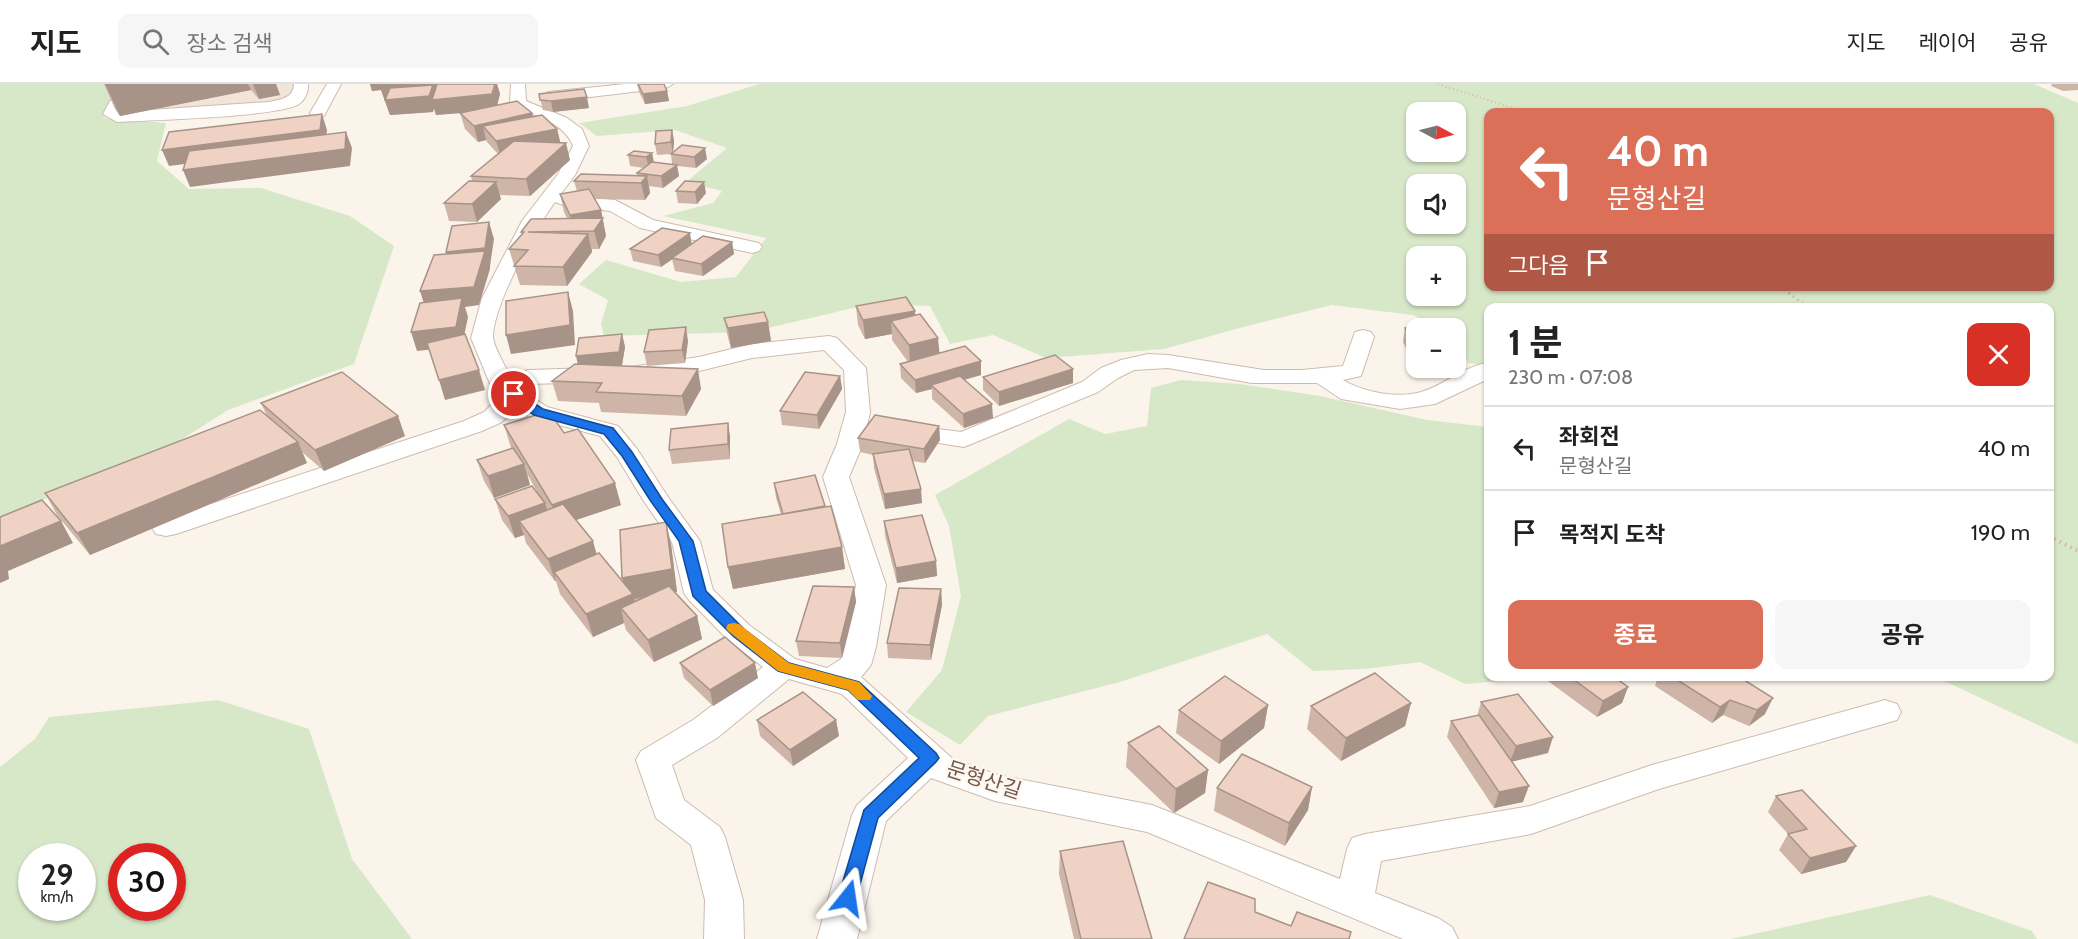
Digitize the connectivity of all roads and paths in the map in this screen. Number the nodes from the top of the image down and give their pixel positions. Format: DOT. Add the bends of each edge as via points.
graph roads {
  1 [pos="334,84"];
  2 [pos="666,84"];
  3 [pos="1438,84"];
  4 [pos="307,85"];
  5 [pos="158,88"];
  6 [pos="518,92"];
  7 [pos="1513,108"];
  8 [pos="318,112"];
  9 [pos="548,199"];
  10 [pos="752,247"];
  11 [pos="1786,291"];
  12 [pos="1802,303"];
  13 [pos="1363,337"];
  14 [pos="1484,371"];
  15 [pos="1323,377"];
  16 [pos="508,390"];
  17 [pos="874,417"];
  18 [pos="166,528"];
  19 [pos="2054,539"];
  20 [pos="2078,551"];
  21 [pos="784,667"];
  22 [pos="827,679"];
  23 [pos="1884,712"];
  24 [pos="930,758"];
  25 [pos="1354,901"];
  26 [pos="724,939"];
  27 [pos="837,939"];
  28 [pos="1438,939"];
  1 -- 8 [label="street"];
  2 -- 6 [label="street"];
  3 -- 7 [label="path"];
  4 -- 5 [label="street" via="293,101 269,107 159,116 111,114 115,104"];
  6 -- 9 [label="street, 문형산길" via="518,103 561,121 576,132 581,146"];
  9 -- 10 [label="street" via="615,206 646,224"];
  9 -- 16 [label="street, 문형산길" via="531,221 492,298 482,338"];
  11 -- 12 [label="path"];
  13 -- 15 [label="street" via="1353,371"];
  14 -- 15 [label="street" via="1427,399 1400,402 1349,394"];
  15 -- 17 [label="street" via="1225,373 1168,360 1137,362 1107,372 1090,387 964,440 935,436"];
  16 -- 17 [label="street" via="528,377 632,374 752,351 829,343 855,368"];
  16 -- 18 [label="street" via="493,417 473,426"];
  16 -- 21 [label="street, 문형산길" via="538,412 609,431 686,541 699,593 738,632"];
  17 -- 22 [label="street" via="850,444 836,477 871,585 861,647 855,665 839,677"];
  19 -- 20 [label="path"];
  21 -- 22 [label="street, 문형산길"];
  21 -- 26 [label="street" via="705,729 653,760 669,808 707,837 724,900"];
  22 -- 24 [label="street, 문형산길" via="853,686"];
  23 -- 25 [label="street" via="1652,778 1531,820 1365,849"];
  24 -- 25 [label="street, 문형산길" via="941,768 995,788 1152,819"];
  24 -- 27 [label="street" via="870,815"];
  25 -- 28 [label="street, 문형산길"];
}
